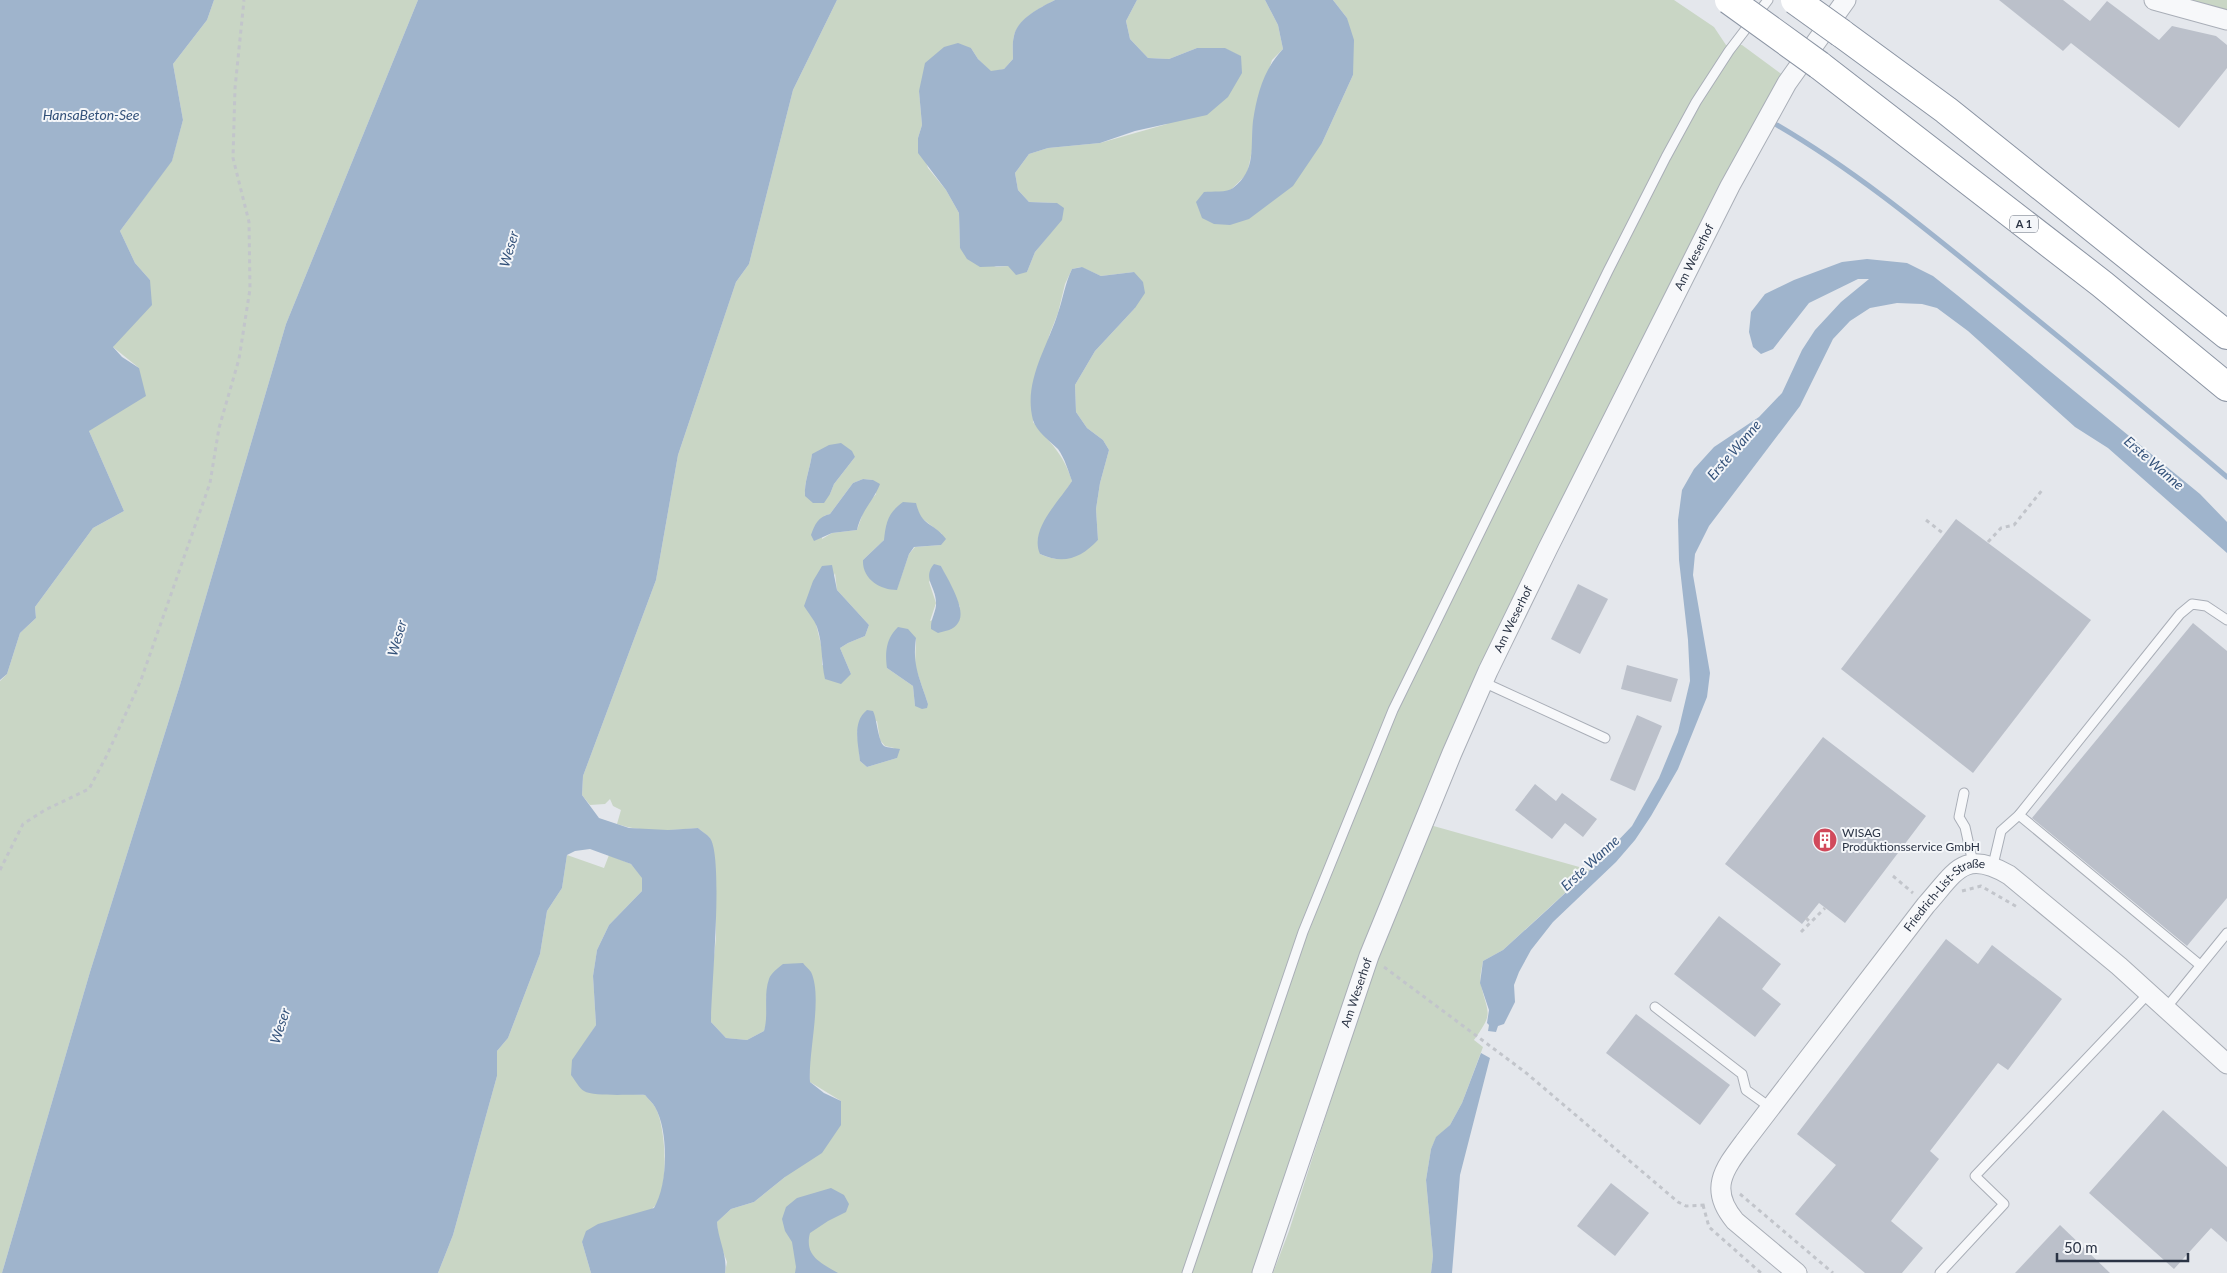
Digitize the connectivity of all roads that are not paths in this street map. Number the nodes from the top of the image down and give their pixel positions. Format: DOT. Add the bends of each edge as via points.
graph roads {
  1 [pos="1729,0"];
  2 [pos="1768,0"];
  3 [pos="1795,0"];
  4 [pos="2154,0"];
  5 [pos="1845,1"];
  6 [pos="2227,20"];
  7 [pos="2227,335"];
  8 [pos="2227,387"];
  9 [pos="2227,620"];
  10 [pos="1483,682"];
  11 [pos="1605,738"];
  12 [pos="1964,793"];
  13 [pos="2019,815"];
  14 [pos="1972,863"];
  15 [pos="1993,865"];
  16 [pos="2227,933"];
  17 [pos="2200,966"];
  18 [pos="2149,993"];
  19 [pos="1655,1007"];
  20 [pos="2166,1008"];
  21 [pos="2226,1060"];
  22 [pos="1771,1108"];
  23 [pos="1187,1273"];
  24 [pos="1262,1273"];
  25 [pos="1797,1273"];
  26 [pos="1940,1273"];
  1 -- 8 [label="highway, A 1, bridge" via="1819,64 2102,284"];
  2 -- 23 [label="lane" via="1724,58 1666,157 1393,710 1303,932"];
  3 -- 7 [label="highway, bridge" via="1946,110"];
  4 -- 6 [label="street"];
  5 -- 10 [label="street, Am Weserhof" via="1787,83 1730,186"];
  9 -- 13 [label="lane" via="2206,606 2192,604 2180,614"];
  10 -- 11 [label="lane"];
  10 -- 24 [label="street, Am Weserhof" via="1370,956"];
  12 -- 14 [label="lane" via="1959,816 1965,827"];
  13 -- 15 [label="lane" via="2000,831"];
  13 -- 17 [label="lane"];
  14 -- 15 [label="street, Friedrich-List-Straße"];
  14 -- 22 [label="street, Friedrich-List-Straße" via="1953,874 1926,905"];
  15 -- 18 [label="street, Friedrich-List-Straße" via="2044,902"];
  16 -- 17 [label="lane"];
  17 -- 20 [label="lane"];
  18 -- 20 [label="street, Friedrich-List-Straße"];
  18 -- 26 [label="lane" via="1975,1176 2004,1204"];
  19 -- 22 [label="lane" via="1742,1074 1746,1090"];
  20 -- 21 [label="street, Friedrich-List-Straße"];
  22 -- 25 [label="street, Friedrich-List-Straße" via="1729,1162 1720,1183 1722,1204 1735,1221"];
}
